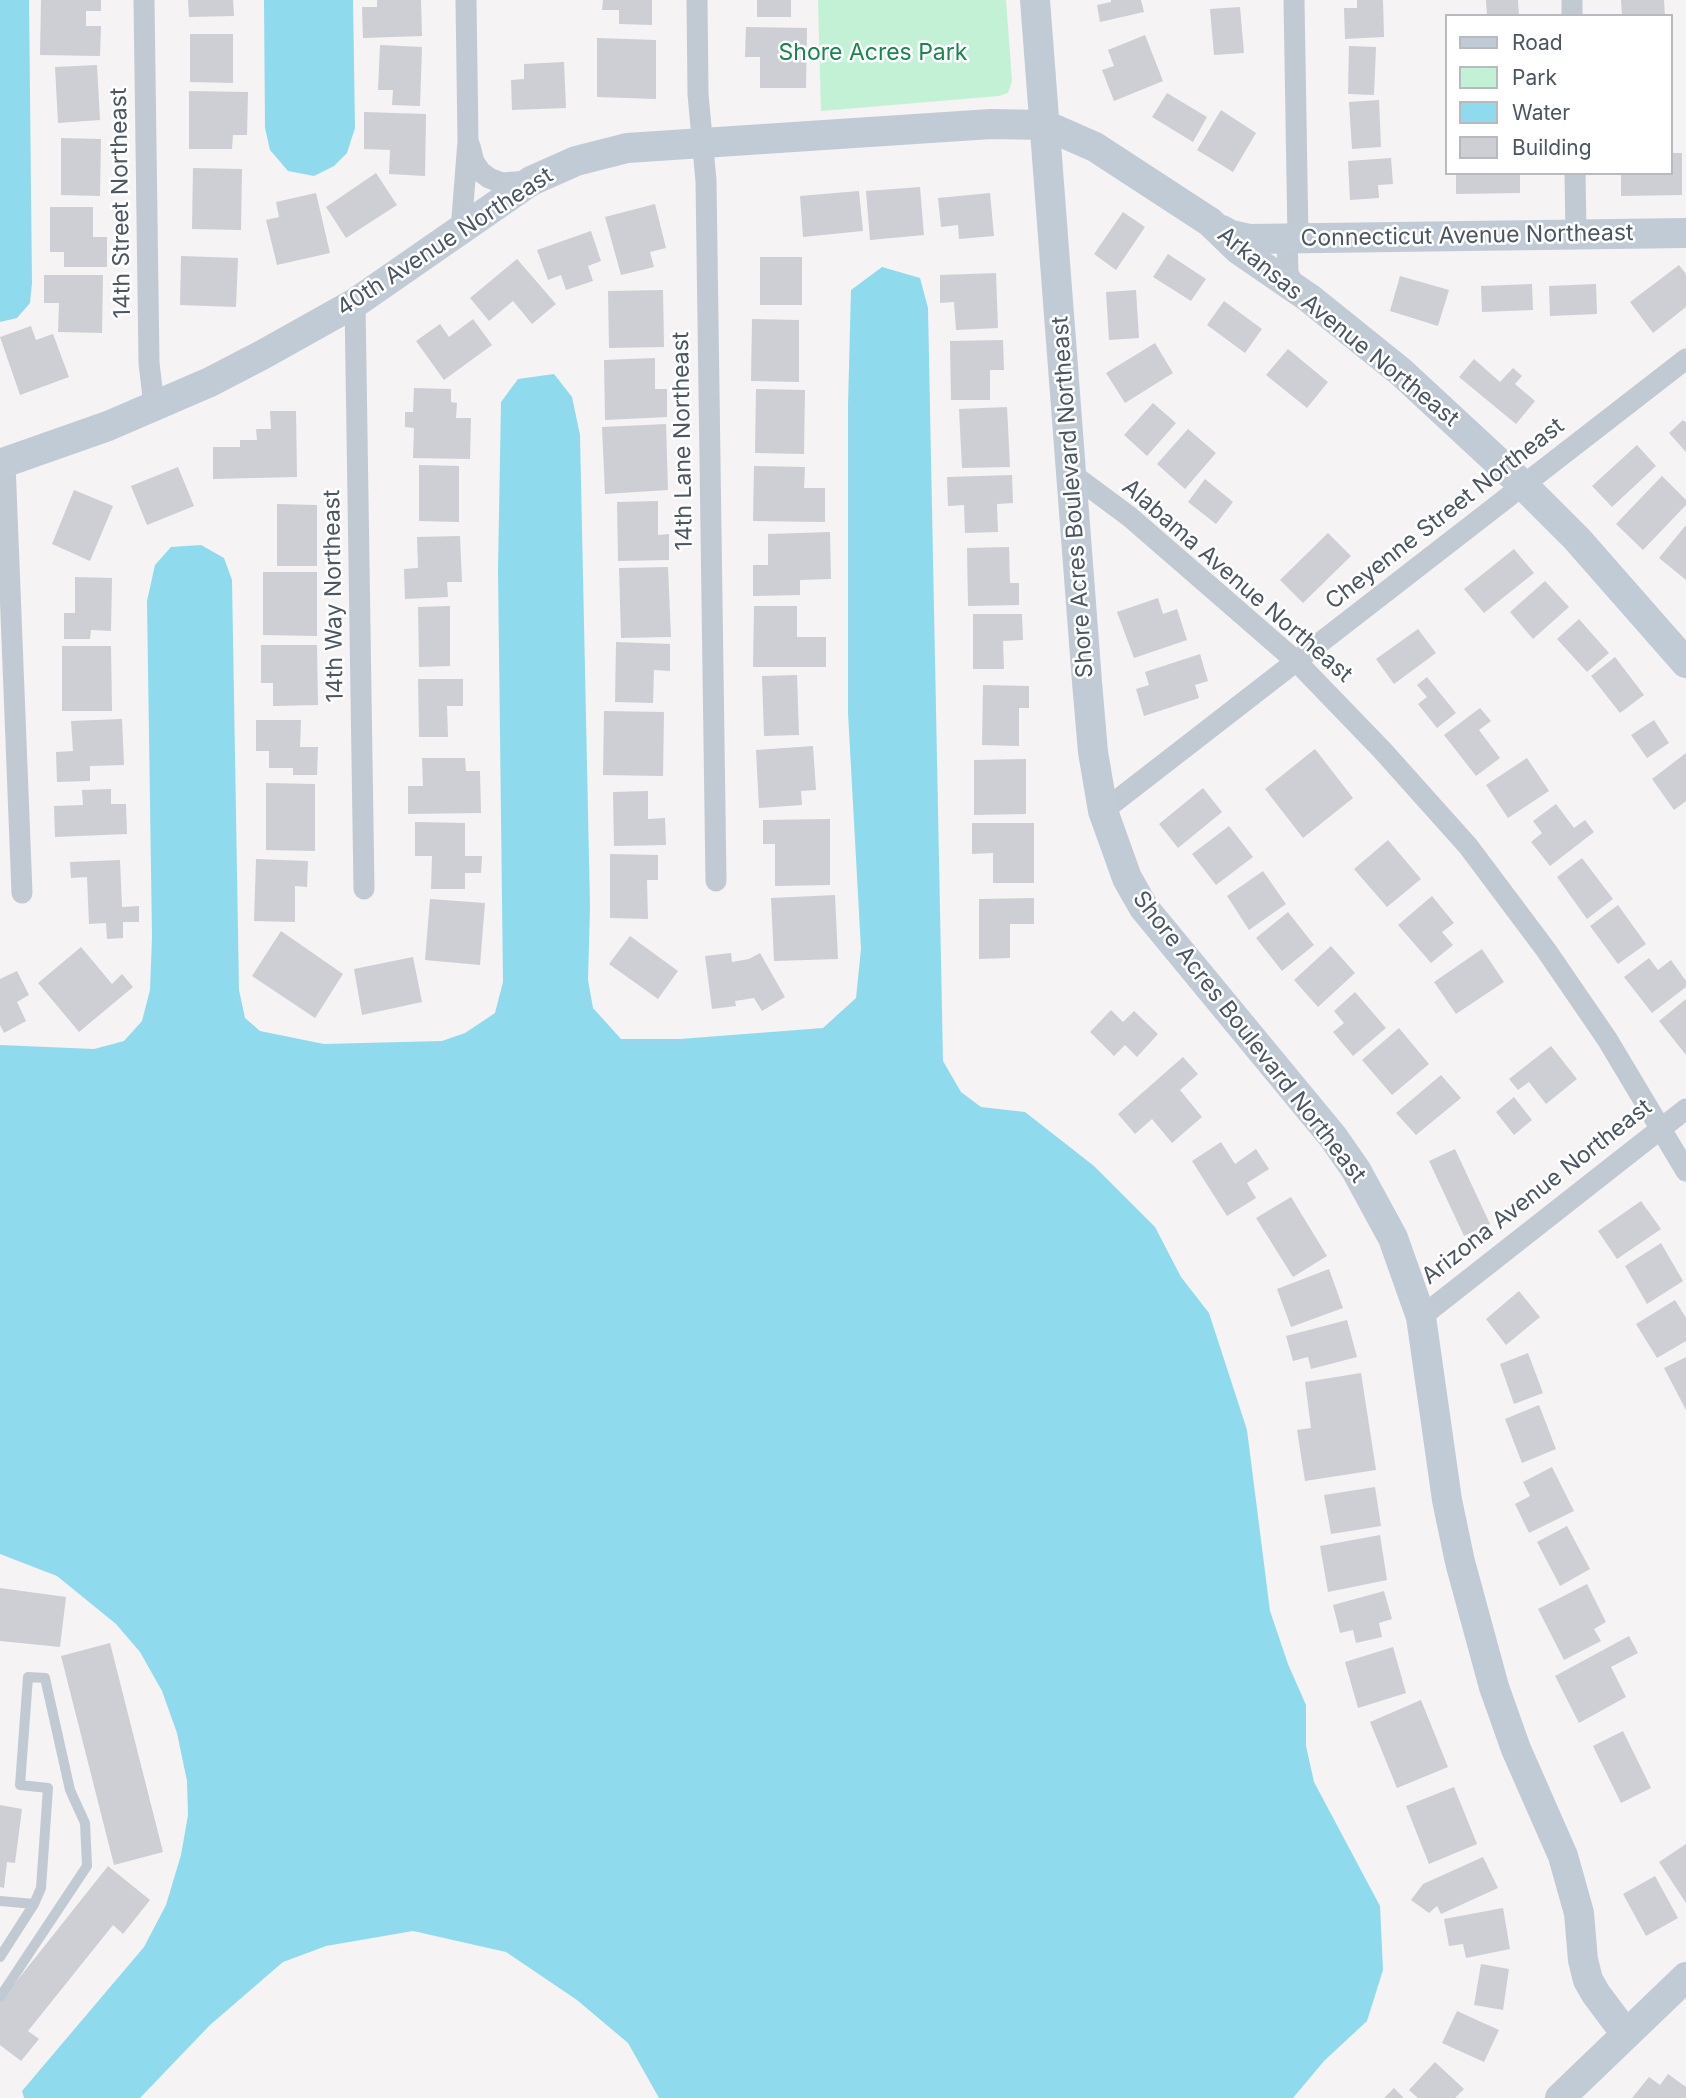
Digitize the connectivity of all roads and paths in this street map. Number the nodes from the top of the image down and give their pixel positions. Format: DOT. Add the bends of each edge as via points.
graph roads {
  1 [pos="144,0"];
  2 [pos="466,0"];
  3 [pos="697,0"];
  4 [pos="1035,0"];
  5 [pos="1294,0"];
  6 [pos="1045,125"];
  7 [pos="468,141"];
  8 [pos="702,142"];
  9 [pos="1575,175"];
  10 [pos="531,181"];
  11 [pos="1210,222"];
  12 [pos="461,230"];
  13 [pos="1686,233"];
  14 [pos="1576,235"];
  15 [pos="1292,238"];
  16 [pos="1302,293"];
  17 [pos="355,303"];
  18 [pos="1686,359"];
  19 [pos="154,406"];
  20 [pos="2,464"];
  21 [pos="1072,474"];
  22 [pos="1524,486"];
  23 [pos="1297,662"];
  24 [pos="1686,663"];
  25 [pos="1103,811"];
  26 [pos="716,881"];
  27 [pos="364,889"];
  28 [pos="22,893"];
  29 [pos="1686,1109"];
  30 [pos="1662,1128"];
  31 [pos="1686,1171"];
  32 [pos="1421,1317"];
  33 [pos="48,1788"];
  34 [pos="70,1790"];
  35 [pos="0,1901"];
  36 [pos="34,1904"];
  37 [pos="0,1957"];
  38 [pos="1686,1977"];
  39 [pos="0,1997"];
  40 [pos="1626,2034"];
  41 [pos="1560,2098"];
  1 -- 19 [label="street, 14th Street Northeast" via="149,363"];
  2 -- 7 [label="street"];
  3 -- 8 [label="street, 14th Lane Northeast"];
  4 -- 6 [label="street, Shore Acres Boulevard Northeast"];
  5 -- 15 [label="street"];
  6 -- 8 [label="street, 40th Avenue Northeast" via="991,124"];
  6 -- 11 [label="street, Arkansas Avenue Northeast" via="1094,147"];
  6 -- 21 [label="street, Shore Acres Boulevard Northeast"];
  7 -- 10 [label="street" via="474,162 489,178 502,183"];
  7 -- 12 [label="street"];
  8 -- 10 [label="street, 40th Avenue Northeast" via="600,154"];
  8 -- 26 [label="street, 14th Lane Northeast"];
  9 -- 14 [label="street"];
  10 -- 12 [label="street, 40th Avenue Northeast"];
  11 -- 15 [label="street, Connecticut Avenue Northeast" via="1231,235 1249,239"];
  11 -- 16 [label="street, Arkansas Avenue Northeast" via="1239,250"];
  12 -- 17 [label="street, 40th Avenue Northeast"];
  13 -- 14 [label="street, Connecticut Avenue Northeast"];
  14 -- 15 [label="street, Connecticut Avenue Northeast"];
  15 -- 16 [label="street" via="1288,274"];
  16 -- 22 [label="street, Arkansas Avenue Northeast" via="1401,372"];
  17 -- 19 [label="street, 40th Avenue Northeast" via="210,382"];
  17 -- 27 [label="street, 14th Way Northeast"];
  18 -- 22 [label="street, Cheyenne Street Northeast"];
  19 -- 20 [label="street, 40th Avenue Northeast"];
  20 -- 28 [label="street"];
  21 -- 23 [label="street, Alabama Avenue Northeast" via="1130,517"];
  21 -- 25 [label="street, Shore Acres Boulevard Northeast" via="1090,724"];
  22 -- 23 [label="street, Cheyenne Street Northeast"];
  22 -- 24 [label="street, Arkansas Avenue Northeast"];
  23 -- 25 [label="street, Cheyenne Street Northeast"];
  23 -- 30 [label="street, Alabama Avenue Northeast" via="1468,846 1592,1016"];
  25 -- 32 [label="street, Shore Acres Boulevard Northeast" via="1127,878 1144,908 1356,1170 1393,1238"];
  29 -- 30 [label="street, Arizona Avenue Northeast"];
  30 -- 31 [label="street, Alabama Avenue Northeast"];
  30 -- 32 [label="street, Arizona Avenue Northeast"];
  32 -- 40 [label="street, Shore Acres Boulevard Northeast" via="1447,1500 1474,1619 1516,1749 1566,1866 1579,1913 1588,1980"];
  33 -- 34 [label="lane"];
  33 -- 34 [label="lane" via="20,1785 28,1677 45,1678"];
  33 -- 36 [label="lane" via="41,1888"];
  34 -- 39 [label="lane" via="85,1823 87,1866"];
  35 -- 36 [label="lane"];
  36 -- 37 [label="lane"];
  38 -- 40 [label="street"];
  40 -- 41 [label="street"];
}
